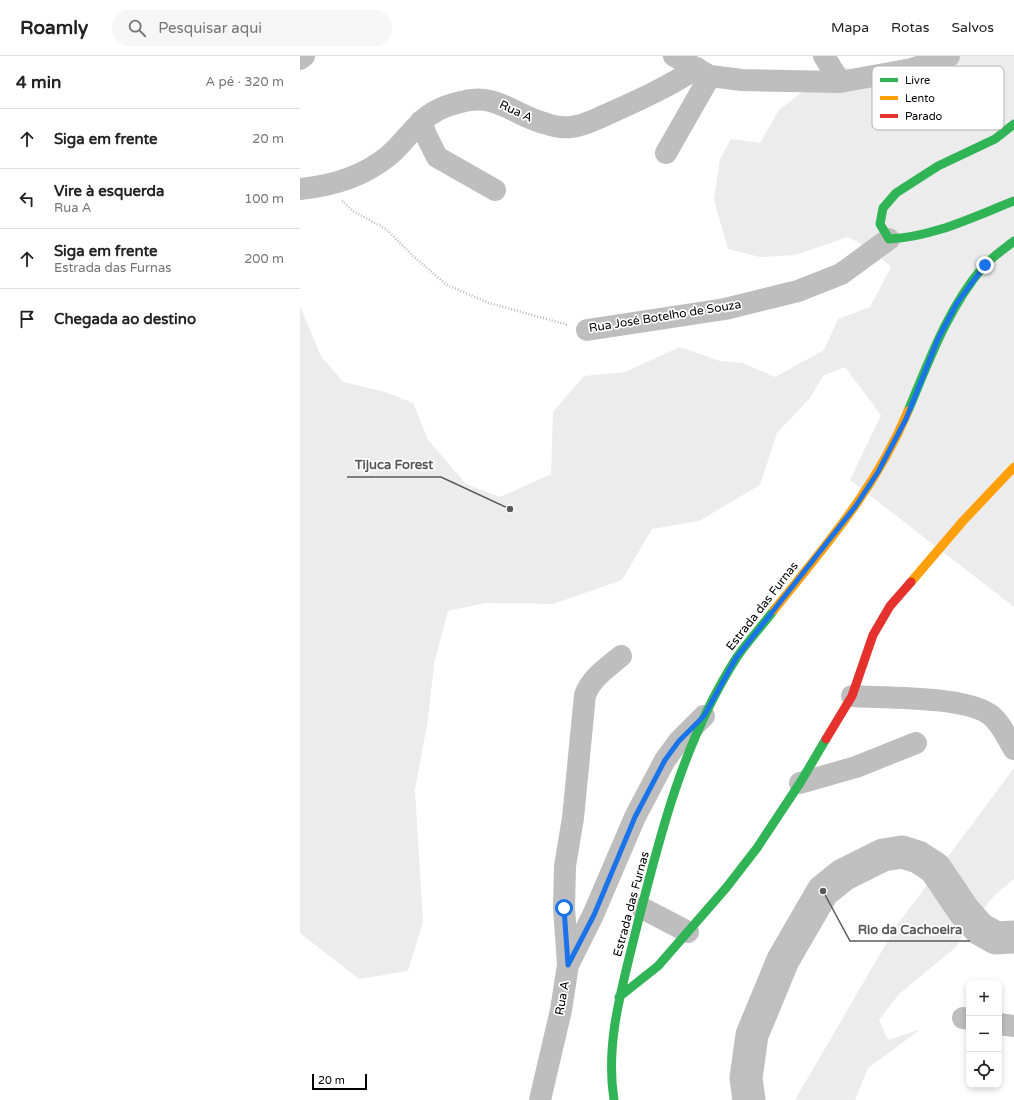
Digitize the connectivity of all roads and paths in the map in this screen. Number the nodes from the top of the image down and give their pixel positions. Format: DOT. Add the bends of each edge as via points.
graph roads {
  1 [pos="304,56"];
  2 [pos="674,56"];
  3 [pos="824,56"];
  4 [pos="949,56"];
  5 [pos="300,59"];
  6 [pos="921,66"];
  7 [pos="704,72"];
  8 [pos="872,76"];
  9 [pos="840,82"];
  10 [pos="422,121"];
  11 [pos="1014,124"];
  12 [pos="666,153"];
  13 [pos="324,186"];
  14 [pos="300,189"];
  15 [pos="495,190"];
  16 [pos="1014,201"];
  17 [pos="889,239"];
  18 [pos="1014,241"];
  19 [pos="587,330"];
  20 [pos="1014,467"];
  21 [pos="621,656"];
  22 [pos="852,696"];
  23 [pos="704,716"];
  24 [pos="916,744"];
  25 [pos="1014,749"];
  26 [pos="800,783"];
  27 [pos="642,908"];
  28 [pos="688,932"];
  29 [pos="568,965"];
  30 [pos="619,997"];
  31 [pos="1002,1024"];
  32 [pos="1014,1026"];
  33 [pos="540,1100"];
  34 [pos="614,1100"];
  1 -- 5 [label="street"];
  2 -- 7 [label="street"];
  3 -- 9 [label="street"];
  4 -- 6 [label="street"];
  7 -- 9 [label="street" via="742,80"];
  7 -- 10 [label="street, Rua A" via="586,124 570,127 542,123 496,101 476,98 441,109"];
  7 -- 12 [label="street"];
  8 -- 9 [label="street"];
  10 -- 13 [label="street, Rua A" via="401,144 374,167"];
  10 -- 15 [label="street" via="430,146 437,157"];
  11 -- 17 [label="main road" via="996,139 934,170 892,196 883,205 879,214 883,234"];
  13 -- 14 [label="street, Rua A"];
  13 -- 19 [label="path, Rua José Botelho de Souza" via="353,211 386,229 447,285 489,303"];
  16 -- 17 [label="main road" via="930,233"];
  17 -- 19 [label="street, Rua José Botelho de Souza" via="841,274 798,291 725,309"];
  18 -- 23 [label="main road, Estrada das Furnas" via="985,265 957,303 938,339 906,419 878,472 855,507 736,658"];
  20 -- 22 [label="main road" via="963,521 890,606 873,635"];
  21 -- 29 [label="street" via="595,678 585,695 573,818 565,866 564,908"];
  22 -- 25 [label="street" via="952,702 973,706 990,715"];
  22 -- 26 [label="main road"];
  23 -- 27 [label="main road, Estrada das Furnas" via="665,822"];
  23 -- 29 [label="street, Rua A" via="679,741 665,760 635,817 594,915"];
  24 -- 26 [label="street" via="856,767"];
  26 -- 28 [label="main road" via="757,848"];
  27 -- 28 [label="street"];
  27 -- 30 [label="main road, Estrada das Furnas"];
  28 -- 30 [label="main road" via="658,966"];
  29 -- 33 [label="street, Rua A"];
  30 -- 34 [label="main road, Estrada das Furnas" via="612,1056"];
  31 -- 32 [label="street"];
}
